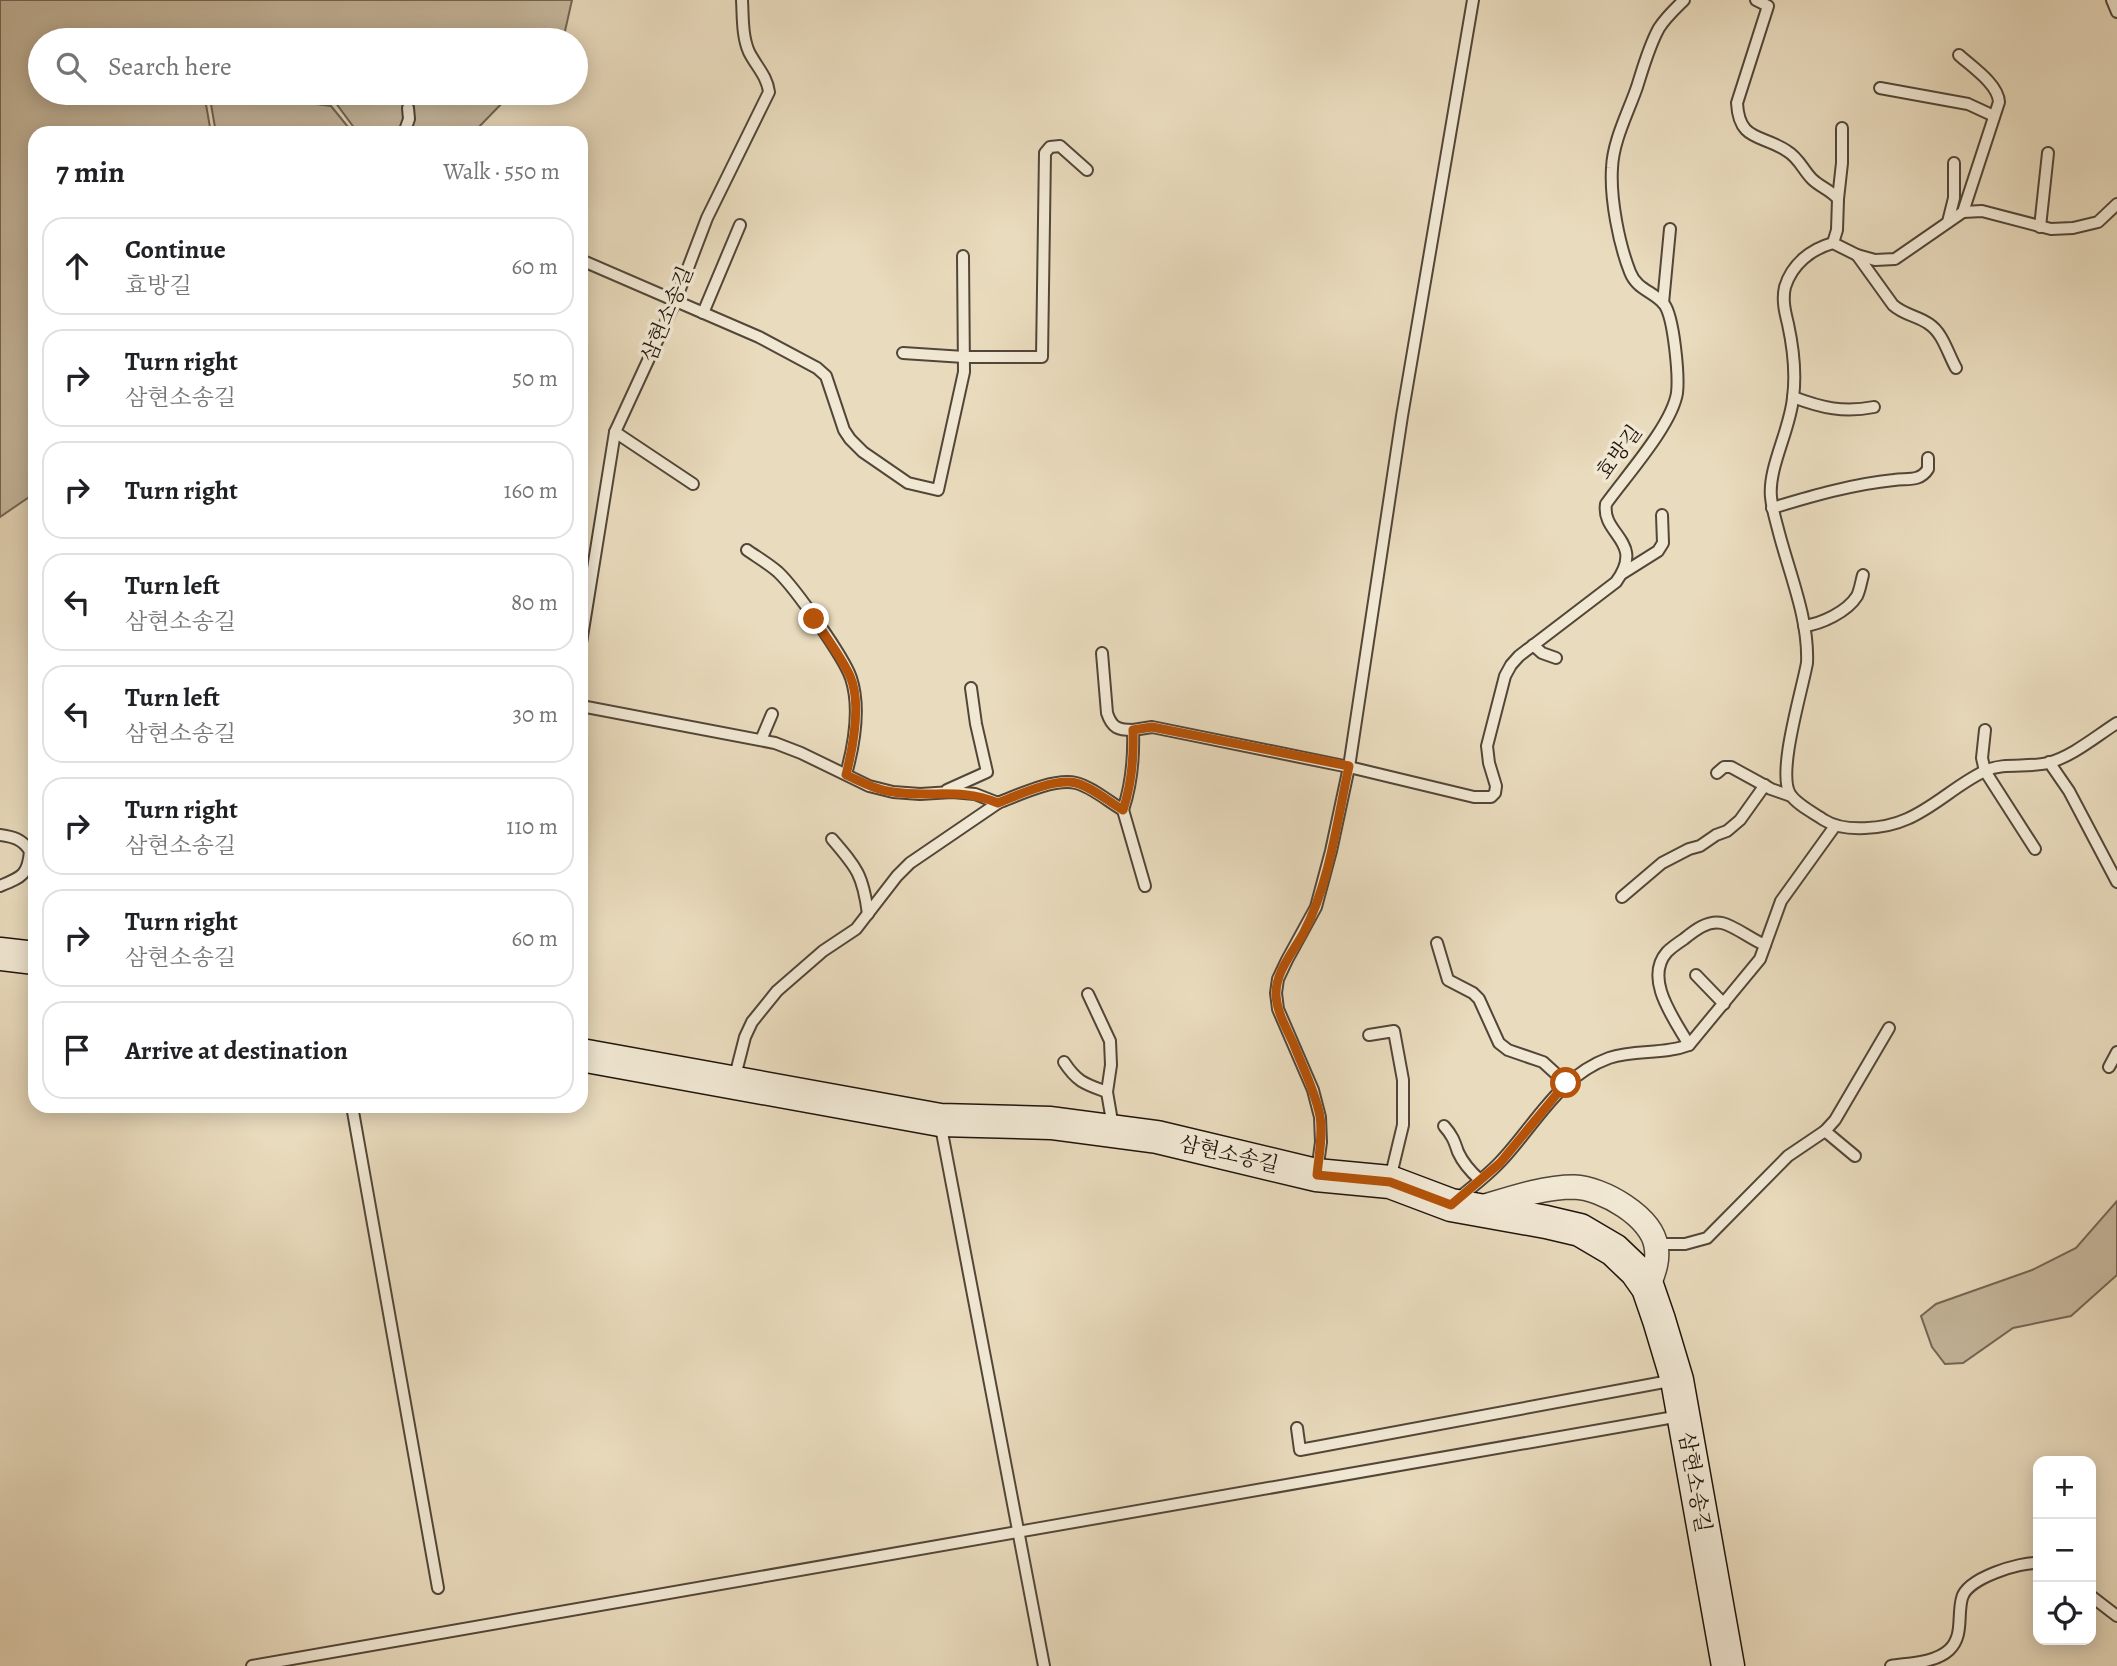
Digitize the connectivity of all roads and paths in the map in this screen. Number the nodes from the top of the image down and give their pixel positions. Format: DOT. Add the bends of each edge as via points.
graph roads {
  1 [pos="742,0"];
  2 [pos="1473,0"];
  3 [pos="1684,0"];
  4 [pos="1756,0"];
  5 [pos="2112,0"];
  6 [pos="1770,3"];
  7 [pos="2117,12"];
  8 [pos="1959,55"];
  9 [pos="1880,88"];
  10 [pos="408,108"];
  11 [pos="1994,116"];
  12 [pos="406,126"];
  13 [pos="1842,128"];
  14 [pos="2048,153"];
  15 [pos="1954,163"];
  16 [pos="1087,170"];
  17 [pos="1838,199"];
  18 [pos="2117,204"];
  19 [pos="1963,212"];
  20 [pos="1948,222"];
  21 [pos="740,225"];
  22 [pos="2040,227"];
  23 [pos="1670,229"];
  24 [pos="1833,243"];
  25 [pos="1857,255"];
  26 [pos="963,256"];
  27 [pos="588,263"];
  28 [pos="675,302"];
  29 [pos="1663,303"];
  30 [pos="703,313"];
  31 [pos="904,353"];
  32 [pos="964,358"];
  33 [pos="1956,368"];
  34 [pos="1793,397"];
  35 [pos="1874,407"];
  36 [pos="615,432"];
  37 [pos="1928,458"];
  38 [pos="693,484"];
  39 [pos="1772,508"];
  40 [pos="1662,515"];
  41 [pos="747,550"];
  42 [pos="1623,573"];
  43 [pos="1863,575"];
  44 [pos="588,600"];
  45 [pos="1804,626"];
  46 [pos="1533,645"];
  47 [pos="1102,653"];
  48 [pos="1556,658"];
  49 [pos="971,688"];
  50 [pos="588,706"];
  51 [pos="772,714"];
  52 [pos="2117,723"];
  53 [pos="1133,730"];
  54 [pos="1985,730"];
  55 [pos="761,740"];
  56 [pos="2049,762"];
  57 [pos="1349,766"];
  58 [pos="1985,771"];
  59 [pos="1717,773"];
  60 [pos="846,775"];
  61 [pos="1765,785"];
  62 [pos="940,793"];
  63 [pos="1791,796"];
  64 [pos="998,803"];
  65 [pos="1123,810"];
  66 [pos="1835,826"];
  67 [pos="0,835"];
  68 [pos="832,839"];
  69 [pos="28,845"];
  70 [pos="2035,849"];
  71 [pos="28,873"];
  72 [pos="2117,882"];
  73 [pos="0,886"];
  74 [pos="1145,886"];
  75 [pos="1622,897"];
  76 [pos="868,915"];
  77 [pos="1437,943"];
  78 [pos="1765,945"];
  79 [pos="1,952"];
  80 [pos="28,957"];
  81 [pos="1696,975"];
  82 [pos="1088,994"];
  83 [pos="1724,1004"];
  84 [pos="1889,1028"];
  85 [pos="1368,1035"];
  86 [pos="1689,1045"];
  87 [pos="2117,1052"];
  88 [pos="588,1056"];
  89 [pos="1064,1062"];
  90 [pos="2109,1067"];
  91 [pos="733,1083"];
  92 [pos="1566,1083"];
  93 [pos="1107,1092"];
  94 [pos="353,1113"];
  95 [pos="940,1120"];
  96 [pos="1444,1126"];
  97 [pos="1113,1129"];
  98 [pos="1825,1131"];
  99 [pos="1855,1156"];
  100 [pos="1317,1175"];
  101 [pos="1390,1182"];
  102 [pos="1469,1198"];
  103 [pos="1656,1244"];
  104 [pos="1648,1288"];
  105 [pos="1677,1380"];
  106 [pos="1683,1416"];
  107 [pos="1297,1428"];
  108 [pos="1020,1530"];
  109 [pos="2033,1564"];
  110 [pos="438,1588"];
  111 [pos="2096,1600"];
  112 [pos="2117,1616"];
  113 [pos="252,1666"];
  114 [pos="1044,1666"];
  115 [pos="1728,1666"];
  116 [pos="1891,1666"];
  1 -- 28 [label="lane, 삼현소송길" via="749,51 768,81 769,92 707,218"];
  2 -- 57 [label="lane" via="1402,416"];
  3 -- 29 [label="lane" via="1654,40 1612,167 1616,218 1630,274"];
  4 -- 6 [label="lane"];
  5 -- 7 [label="lane"];
  6 -- 17 [label="lane" via="1737,115 1754,138 1785,149"];
  8 -- 11 [label="lane" via="1998,95"];
  9 -- 11 [label="lane" via="1968,104"];
  10 -- 12 [label="lane"];
  11 -- 19 [label="lane"];
  13 -- 17 [label="lane"];
  14 -- 22 [label="lane"];
  15 -- 20 [label="lane" via="1954,198"];
  16 -- 32 [label="lane" via="1060,145 1045,153 1042,357"];
  17 -- 24 [label="lane" via="1838,230"];
  18 -- 22 [label="lane" via="2098,222 2073,228"];
  19 -- 20 [label="lane"];
  19 -- 22 [label="lane" via="1982,211"];
  20 -- 25 [label="lane" via="1895,259"];
  21 -- 30 [label="lane"];
  23 -- 29 [label="lane"];
  24 -- 25 [label="lane"];
  24 -- 34 [label="lane" via="1806,255 1785,289"];
  25 -- 33 [label="lane" via="1900,311 1936,330"];
  26 -- 32 [label="lane"];
  27 -- 28 [label="lane"];
  28 -- 30 [label="lane"];
  28 -- 36 [label="lane, 삼현소송길"];
  29 -- 42 [label="lane, 효방길" via="1669,315 1676,394 1666,421 1606,504 1607,518 1626,551"];
  30 -- 32 [label="lane" via="817,368 826,376 850,439 908,484 938,490"];
  31 -- 32 [label="lane"];
  34 -- 35 [label="lane" via="1839,411"];
  34 -- 39 [label="lane" via="1773,475"];
  36 -- 38 [label="lane"];
  36 -- 44 [label="lane, 삼현소송길"];
  37 -- 39 [label="lane" via="1928,470 1918,479 1868,484"];
  39 -- 45 [label="lane"];
  40 -- 42 [label="lane" via="1663,543 1658,551"];
  41 -- 60 [label="lane" via="792,587 851,678 855,723"];
  42 -- 46 [label="lane"];
  43 -- 45 [label="lane" via="1852,603 1816,625"];
  45 -- 63 [label="lane" via="1807,663 1787,762"];
  46 -- 48 [label="lane"];
  46 -- 57 [label="lane" via="1505,676 1487,746 1496,786 1490,797"];
  47 -- 53 [label="lane" via="1110,722 1121,730"];
  49 -- 62 [label="lane" via="987,772"];
  50 -- 55 [label="lane"];
  51 -- 55 [label="lane"];
  52 -- 56 [label="lane"];
  53 -- 57 [label="lane" via="1152,727"];
  53 -- 65 [label="lane" via="1130,788"];
  54 -- 58 [label="lane"];
  55 -- 60 [label="lane" via="801,752"];
  56 -- 58 [label="lane"];
  56 -- 72 [label="lane"];
  57 -- 100 [label="lane" via="1316,907 1287,960 1276,993 1320,1117"];
  58 -- 66 [label="lane" via="1906,820 1848,829"];
  58 -- 70 [label="lane"];
  59 -- 61 [label="lane" via="1731,767"];
  60 -- 62 [label="lane" via="893,792"];
  61 -- 63 [label="lane"];
  61 -- 75 [label="lane" via="1727,831 1662,863"];
  62 -- 64 [label="lane" via="975,794"];
  63 -- 66 [label="lane"];
  64 -- 65 [label="lane" via="1065,782 1078,783"];
  64 -- 76 [label="lane" via="910,863"];
  65 -- 74 [label="lane"];
  66 -- 78 [label="lane" via="1781,901"];
  67 -- 69 [label="lane"];
  68 -- 76 [label="lane" via="862,878"];
  71 -- 73 [label="lane"];
  76 -- 91 [label="lane" via="764,1006 746,1037"];
  77 -- 92 [label="lane" via="1448,980 1479,999 1499,1043 1543,1062"];
  78 -- 83 [label="lane" via="1760,959"];
  78 -- 86 [label="lane" via="1728,925 1710,923 1666,953 1657,980"];
  79 -- 80 [label="street"];
  81 -- 83 [label="lane"];
  82 -- 93 [label="lane" via="1110,1041"];
  83 -- 86 [label="lane"];
  84 -- 98 [label="lane"];
  85 -- 101 [label="lane" via="1394,1031 1403,1080 1403,1125"];
  86 -- 92 [label="lane" via="1609,1058"];
  87 -- 90 [label="lane"];
  88 -- 91 [label="street, 삼현소송길"];
  89 -- 93 [label="lane" via="1082,1083"];
  91 -- 95 [label="street, 삼현소송길"];
  92 -- 102 [label="lane"];
  93 -- 97 [label="lane"];
  94 -- 110 [label="lane"];
  95 -- 97 [label="street, 삼현소송길"];
  95 -- 108 [label="lane"];
  96 -- 102 [label="lane" via="1455,1138 1468,1168"];
  97 -- 100 [label="street, 삼현소송길"];
  98 -- 99 [label="lane"];
  98 -- 103 [label="lane" via="1788,1156 1707,1238"];
  100 -- 101 [label="street, 삼현소송길"];
  101 -- 102 [label="street, 삼현소송길"];
  102 -- 103 [label="street" via="1556,1188 1595,1191 1615,1200 1651,1228"];
  102 -- 104 [label="street, 삼현소송길" via="1580,1230 1615,1250"];
  103 -- 104 [label="street"];
  104 -- 105 [label="street, 삼현소송길"];
  105 -- 106 [label="street, 삼현소송길"];
  105 -- 107 [label="lane" via="1300,1450"];
  106 -- 108 [label="lane"];
  106 -- 115 [label="street, 삼현소송길"];
  108 -- 113 [label="lane"];
  108 -- 114 [label="lane"];
  109 -- 116 [label="lane" via="2011,1566 1964,1592 1957,1640 1945,1654"];
  111 -- 112 [label="lane"];
}
